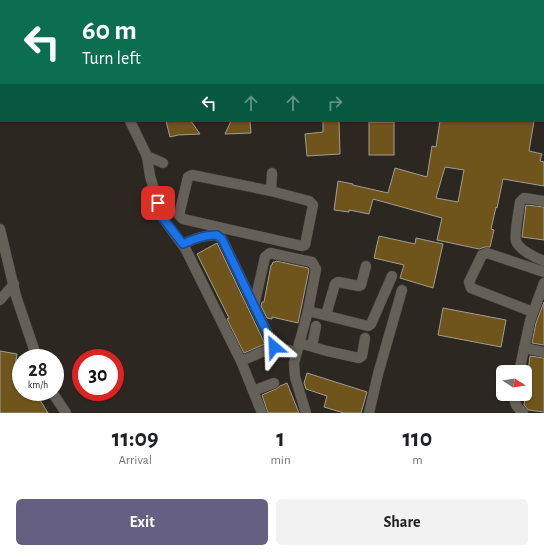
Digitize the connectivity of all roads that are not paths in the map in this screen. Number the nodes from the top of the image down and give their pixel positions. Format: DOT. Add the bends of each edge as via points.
graph roads {
  1 [pos="130,122"];
  2 [pos="147,156"];
  3 [pos="163,163"];
  4 [pos="272,173"];
  5 [pos="271,191"];
  6 [pos="544,201"];
  7 [pos="0,229"];
  8 [pos="183,244"];
  9 [pos="544,261"];
  10 [pos="366,266"];
  11 [pos="544,272"];
  12 [pos="392,276"];
  13 [pos="544,282"];
  14 [pos="14,284"];
  15 [pos="402,290"];
  16 [pos="0,300"];
  17 [pos="254,306"];
  18 [pos="308,311"];
  19 [pos="533,312"];
  20 [pos="326,316"];
  21 [pos="316,326"];
  22 [pos="365,338"];
  23 [pos="312,346"];
  24 [pos="274,347"];
  25 [pos="298,348"];
  26 [pos="524,348"];
  27 [pos="34,349"];
  28 [pos="544,352"];
  29 [pos="241,361"];
  30 [pos="520,365"];
  31 [pos="274,382"];
  32 [pos="253,391"];
  33 [pos="58,401"];
  34 [pos="515,401"];
  35 [pos="66,413"];
  36 [pos="262,413"];
  37 [pos="306,413"];
  38 [pos="369,413"];
  39 [pos="523,413"];
  1 -- 2 [label="street"];
  2 -- 3 [label="street"];
  2 -- 8 [label="street" via="162,217"];
  4 -- 5 [label="street"];
  5 -- 5 [label="street" via="309,201 313,205 305,244 302,246 182,219 179,215 188,177 192,175"];
  6 -- 9 [label="street" via="524,198 520,202 515,239 518,245 534,258"];
  7 -- 14 [label="street"];
  8 -- 17 [label="street" via="199,236 217,235 222,239"];
  8 -- 29 [label="street"];
  10 -- 20 [label="street" via="361,285 338,282 335,284"];
  11 -- 19 [label="street" via="487,253 482,255 469,282 471,288"];
  12 -- 20 [label="street" via="368,326"];
  13 -- 19 [label="street"];
  14 -- 16 [label="street"];
  14 -- 27 [label="street"];
  15 -- 38 [label="street"];
  17 -- 18 [label="street" via="265,257 270,253 312,262 316,269"];
  17 -- 24 [label="street"];
  18 -- 20 [label="street"];
  18 -- 25 [label="street"];
  19 -- 26 [label="street"];
  21 -- 23 [label="street"];
  22 -- 23 [label="street" via="362,356 359,358"];
  23 -- 25 [label="street"];
  24 -- 25 [label="street"];
  24 -- 29 [label="street"];
  25 -- 37 [label="street" via="294,363 295,377"];
  26 -- 28 [label="street"];
  26 -- 30 [label="street"];
  29 -- 32 [label="street"];
  31 -- 32 [label="street"];
  32 -- 36 [label="street"];
  33 -- 35 [label="street"];
  34 -- 39 [label="street" via="516,407"];
}
